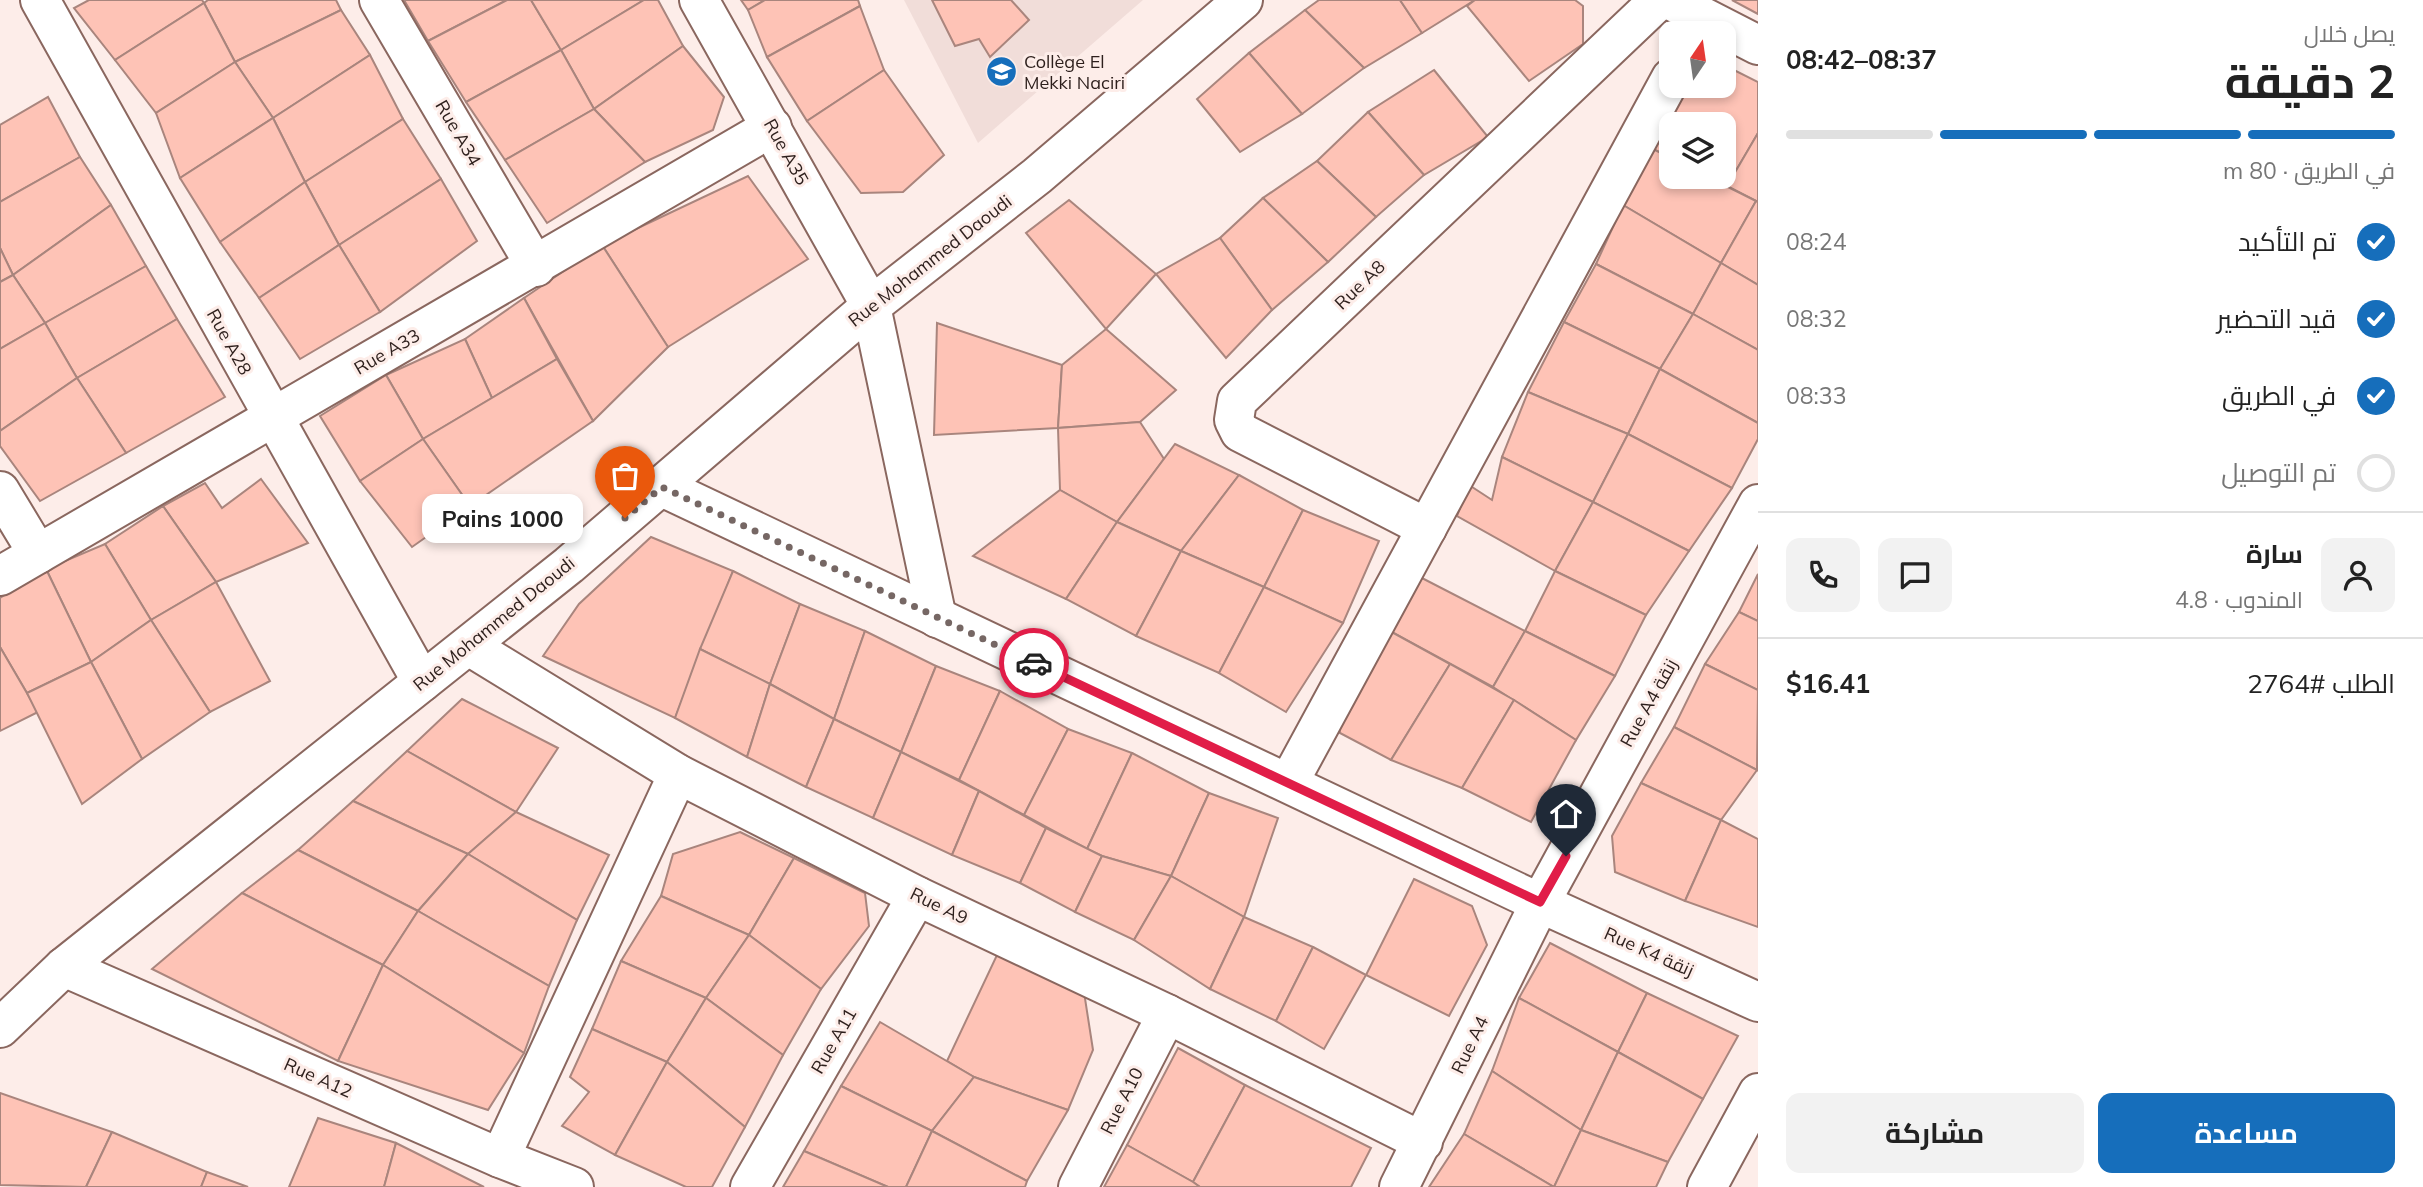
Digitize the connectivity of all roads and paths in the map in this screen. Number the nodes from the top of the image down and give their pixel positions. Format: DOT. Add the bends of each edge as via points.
graph roads {
  1 [pos="40,0"];
  2 [pos="379,0"];
  3 [pos="699,0"];
  4 [pos="1243,0"];
  5 [pos="1659,0"];
  6 [pos="1670,0"];
  7 [pos="1694,21"];
  8 [pos="1736,38"];
  9 [pos="1758,45"];
  10 [pos="1660,98"];
  11 [pos="772,127"];
  12 [pos="536,267"];
  13 [pos="871,306"];
  14 [pos="272,418"];
  15 [pos="662,487"];
  16 [pos="0,491"];
  17 [pos="1758,504"];
  18 [pos="1427,528"];
  19 [pos="38,554"];
  20 [pos="0,576"];
  21 [pos="937,618"];
  22 [pos="469,646"];
  23 [pos="422,682"];
  24 [pos="678,774"];
  25 [pos="1289,782"];
  26 [pos="917,896"];
  27 [pos="1540,902"];
  28 [pos="64,967"];
  29 [pos="1758,1002"];
  30 [pos="1167,1014"];
  31 [pos="0,1028"];
  32 [pos="1758,1093"];
  33 [pos="1423,1142"];
  34 [pos="499,1158"];
  35 [pos="575,1187"];
  36 [pos="750,1187"];
  37 [pos="1078,1187"];
  38 [pos="1399,1187"];
  39 [pos="1707,1187"];
  1 -- 14 [label="street, Rue A28"];
  2 -- 12 [label="street, Rue A34"];
  3 -- 11 [label="street, Rue A35"];
  4 -- 13 [label="street, Rue Mohammed Daoudi" via="1037,176"];
  5 -- 18 [label="street, Rue A8" via="1237,401 1234,420 1240,432"];
  6 -- 7 [label="street"];
  8 -- 9 [label="street"];
  10 -- 18 [label="street"];
  11 -- 12 [label="street, Rue A33"];
  11 -- 13 [label="street, Rue A35"];
  12 -- 14 [label="street, Rue A33"];
  13 -- 15 [label="street, Rue Mohammed Daoudi"];
  13 -- 21 [label="street, Rue A35"];
  14 -- 19 [label="street, Rue A33"];
  14 -- 23 [label="street, Rue A28"];
  15 -- 21 [label="street, Rue K4 زنقة"];
  15 -- 22 [label="street, Rue Mohammed Daoudi"];
  16 -- 19 [label="street"];
  17 -- 27 [label="street, Rue A4 زنقة"];
  18 -- 25 [label="street"];
  19 -- 20 [label="street, Rue A33"];
  21 -- 25 [label="street, Rue K4 زنقة"];
  22 -- 23 [label="street, Rue Mohammed Daoudi"];
  22 -- 24 [label="street, Rue A9"];
  23 -- 28 [label="street, Rue Mohammed Daoudi"];
  24 -- 26 [label="street, Rue A9"];
  24 -- 34 [label="street"];
  25 -- 27 [label="street, Rue K4 زنقة"];
  26 -- 30 [label="street, Rue A9"];
  26 -- 36 [label="street, Rue A11"];
  27 -- 29 [label="street, Rue K4 زنقة"];
  27 -- 33 [label="street, Rue A4"];
  28 -- 31 [label="street, Rue Mohammed Daoudi"];
  28 -- 34 [label="street, Rue A12"];
  30 -- 33 [label="street, Rue A9"];
  30 -- 37 [label="street, Rue A10"];
  32 -- 39 [label="street"];
  33 -- 38 [label="street, Rue A4"];
  34 -- 35 [label="street, Rue A12"];
}
